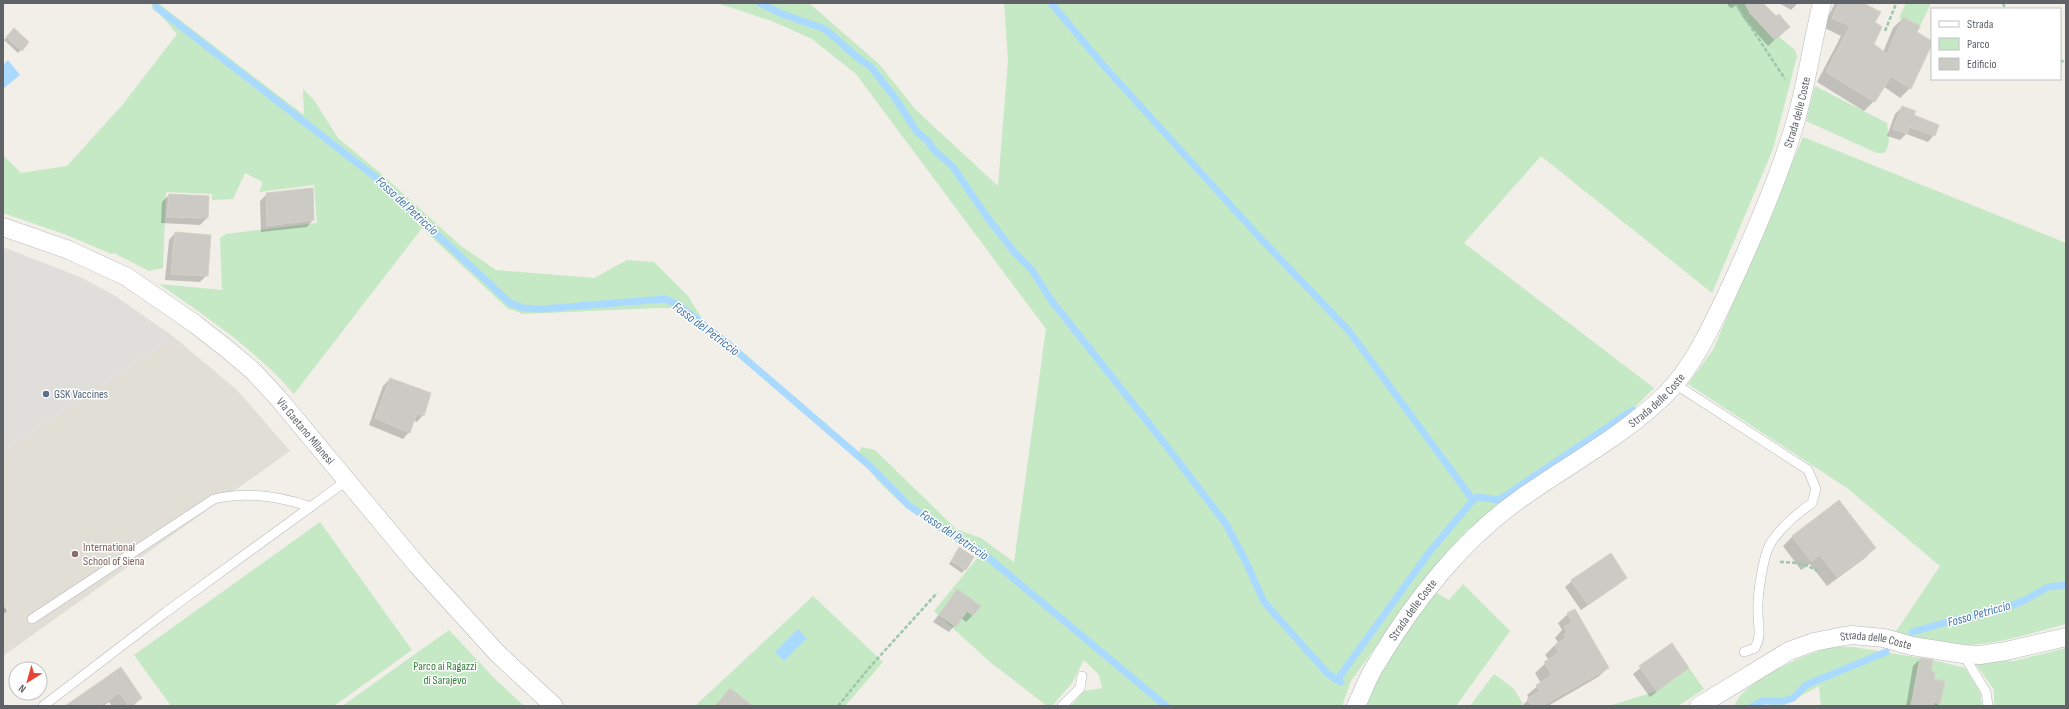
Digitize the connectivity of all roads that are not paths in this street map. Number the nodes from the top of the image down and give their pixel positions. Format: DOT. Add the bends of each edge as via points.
graph roads {
  1 [pos="1822,3"];
  2 [pos="3,227"];
  3 [pos="1675,384"];
  4 [pos="346,481"];
  5 [pos="311,507"];
  6 [pos="32,618"];
  7 [pos="2066,637"];
  8 [pos="1744,652"];
  9 [pos="1963,654"];
  10 [pos="1082,676"];
  11 [pos="1718,701"];
  12 [pos="43,706"];
  13 [pos="554,706"];
  14 [pos="1062,706"];
  15 [pos="1356,706"];
  16 [pos="1699,706"];
  17 [pos="1988,706"];
  1 -- 3 [label="street, Strada delle Coste" via="1795,125 1749,248 1705,341"];
  2 -- 4 [label="street, Via Gaetano Milanesi" via="115,270 146,288 195,324 262,381"];
  3 -- 8 [label="lane" via="1808,470 1816,489 1812,503 1792,518 1771,542 1761,576 1759,642 1755,648"];
  3 -- 15 [label="street, Strada delle Coste" via="1626,429 1519,500 1471,539 1429,588 1380,657"];
  4 -- 5 [label="lane"];
  4 -- 13 [label="street, Via Gaetano Milanesi" via="417,565 498,654"];
  5 -- 6 [label="lane" via="259,495 233,495 214,499"];
  5 -- 12 [label="lane" via="166,612"];
  7 -- 9 [label="street, Strada delle Coste" via="2006,651 1980,655"];
  9 -- 11 [label="street, Strada delle Coste" via="1912,646 1884,638 1839,637 1789,651"];
  9 -- 17 [label="lane" via="1986,692"];
  10 -- 14 [label="lane" via="1080,688"];
  11 -- 16 [label="street, Strada delle Coste"];
}
